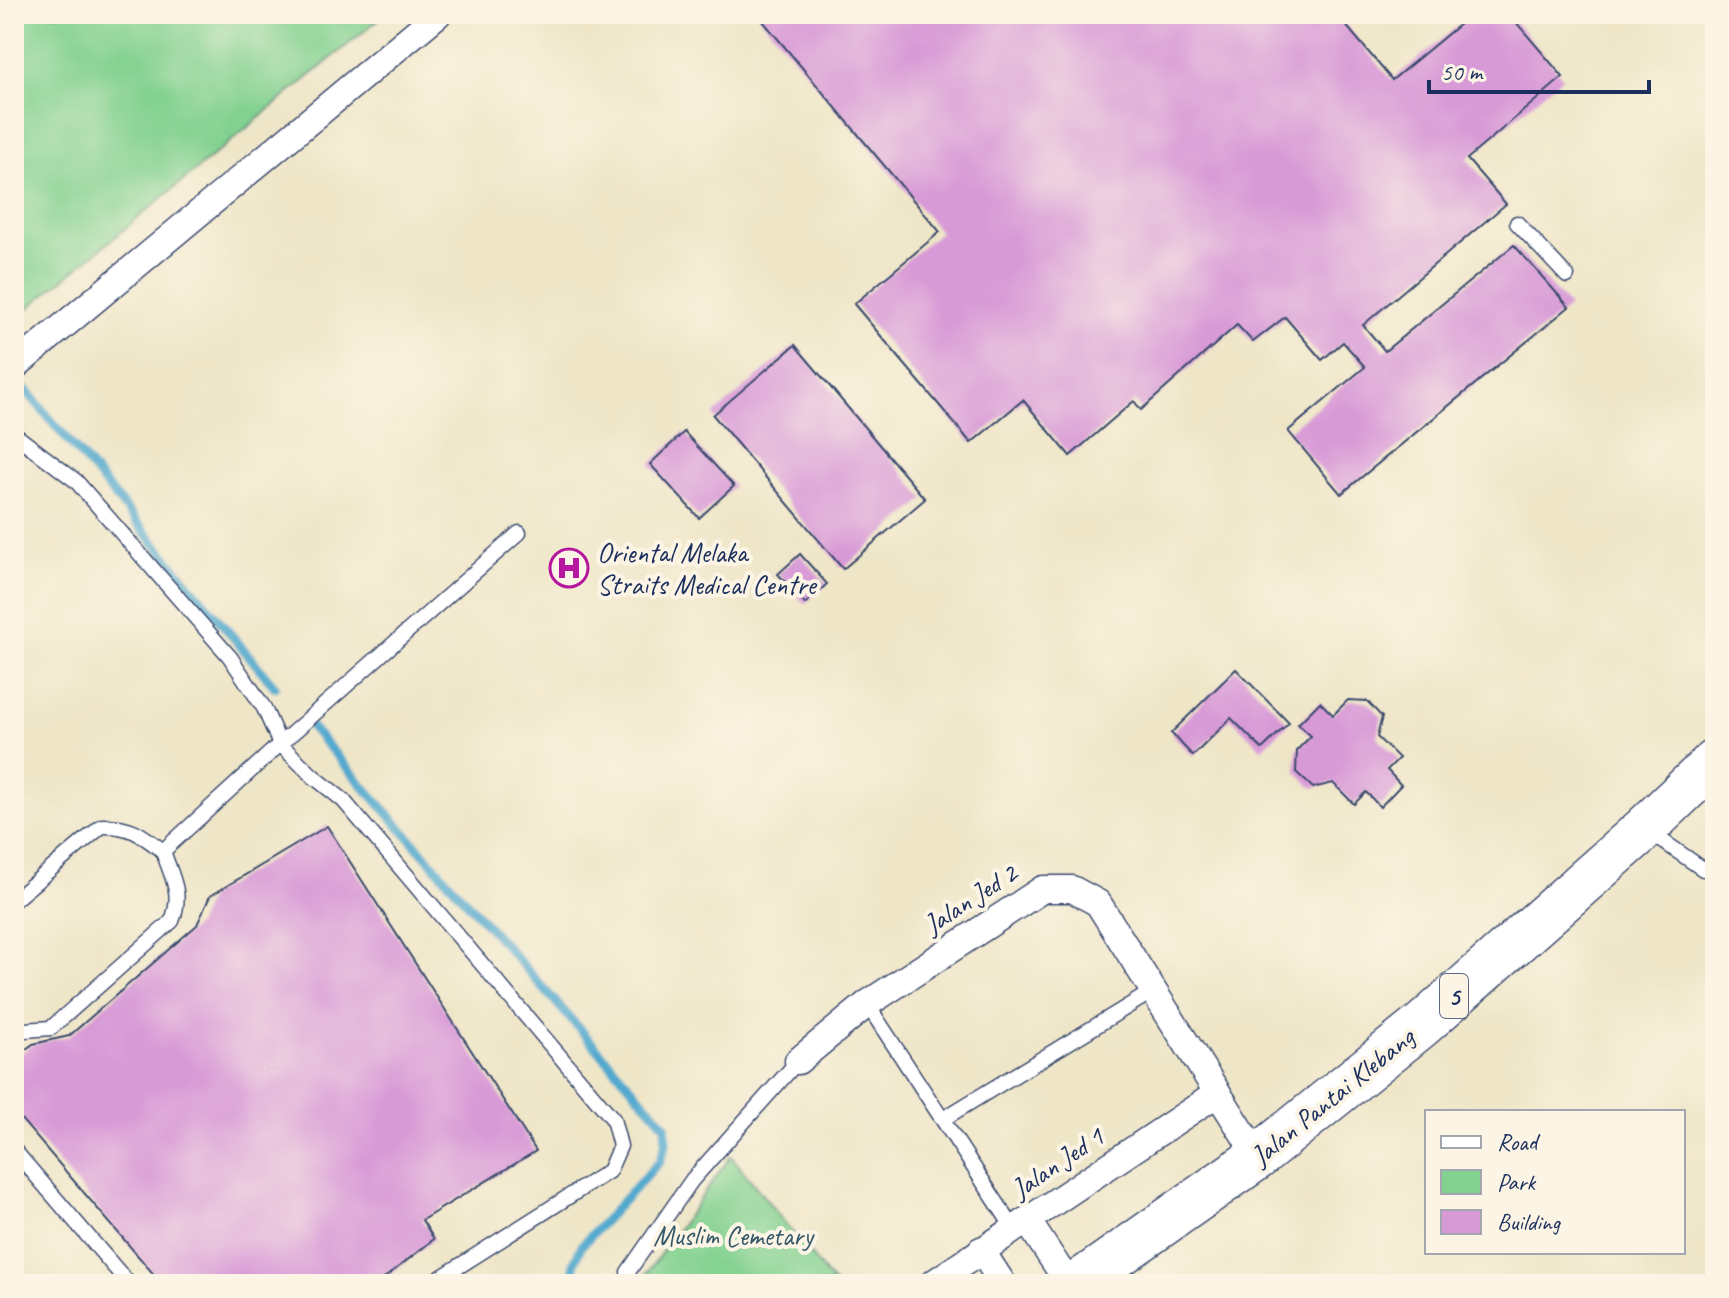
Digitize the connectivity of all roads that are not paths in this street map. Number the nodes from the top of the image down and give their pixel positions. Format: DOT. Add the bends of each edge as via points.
graph roads {
  1 [pos="438,14"];
  2 [pos="1517,223"];
  3 [pos="1567,276"];
  4 [pos="14,367"];
  5 [pos="14,434"];
  6 [pos="519,533"];
  7 [pos="280,744"];
  8 [pos="1715,761"];
  9 [pos="1645,828"];
  10 [pos="163,851"];
  11 [pos="1715,867"];
  12 [pos="14,900"];
  13 [pos="1153,991"];
  14 [pos="867,1004"];
  15 [pos="14,1027"];
  16 [pos="798,1061"];
  17 [pos="1218,1093"];
  18 [pos="943,1119"];
  19 [pos="14,1150"];
  20 [pos="1258,1157"];
  21 [pos="1020,1225"];
  22 [pos="981,1250"];
  23 [pos="628,1272"];
  24 [pos="129,1284"];
  25 [pos="431,1284"];
  26 [pos="932,1284"];
  27 [pos="1003,1284"];
  28 [pos="1069,1284"];
  29 [pos="1077,1284"];
  1 -- 4 [label="street"];
  2 -- 3 [label="lane"];
  5 -- 7 [label="lane" via="76,481 230,657 264,708"];
  6 -- 7 [label="lane"];
  7 -- 10 [label="lane"];
  7 -- 25 [label="lane" via="343,800 613,1119 620,1146 609,1171"];
  8 -- 9 [label="highway, Jalan Pantai Klebang / 5"];
  9 -- 11 [label="lane" via="1703,869"];
  9 -- 20 [label="highway, Jalan Pantai Klebang / 5" via="1422,1025"];
  10 -- 12 [label="lane" via="120,825 102,826"];
  10 -- 15 [label="lane" via="178,893 172,921 51,1028"];
  13 -- 14 [label="street, Jalan Jed 2" via="1098,903 1072,889 1043,889"];
  13 -- 17 [label="street, Jalan Jed 2"];
  13 -- 18 [label="lane"];
  14 -- 16 [label="street, Jalan Jed 2"];
  14 -- 18 [label="lane"];
  16 -- 23 [label="lane" via="692,1180"];
  17 -- 20 [label="street, Jalan Jed 2"];
  17 -- 21 [label="street, Jalan Jed 1"];
  18 -- 21 [label="lane"];
  19 -- 24 [label="lane"];
  20 -- 29 [label="highway, Jalan Pantai Klebang / 5"];
  21 -- 22 [label="street, Jalan Jed 1"];
  21 -- 28 [label="street"];
  22 -- 26 [label="street, Jalan Jed 1"];
  22 -- 27 [label="street"];
}
